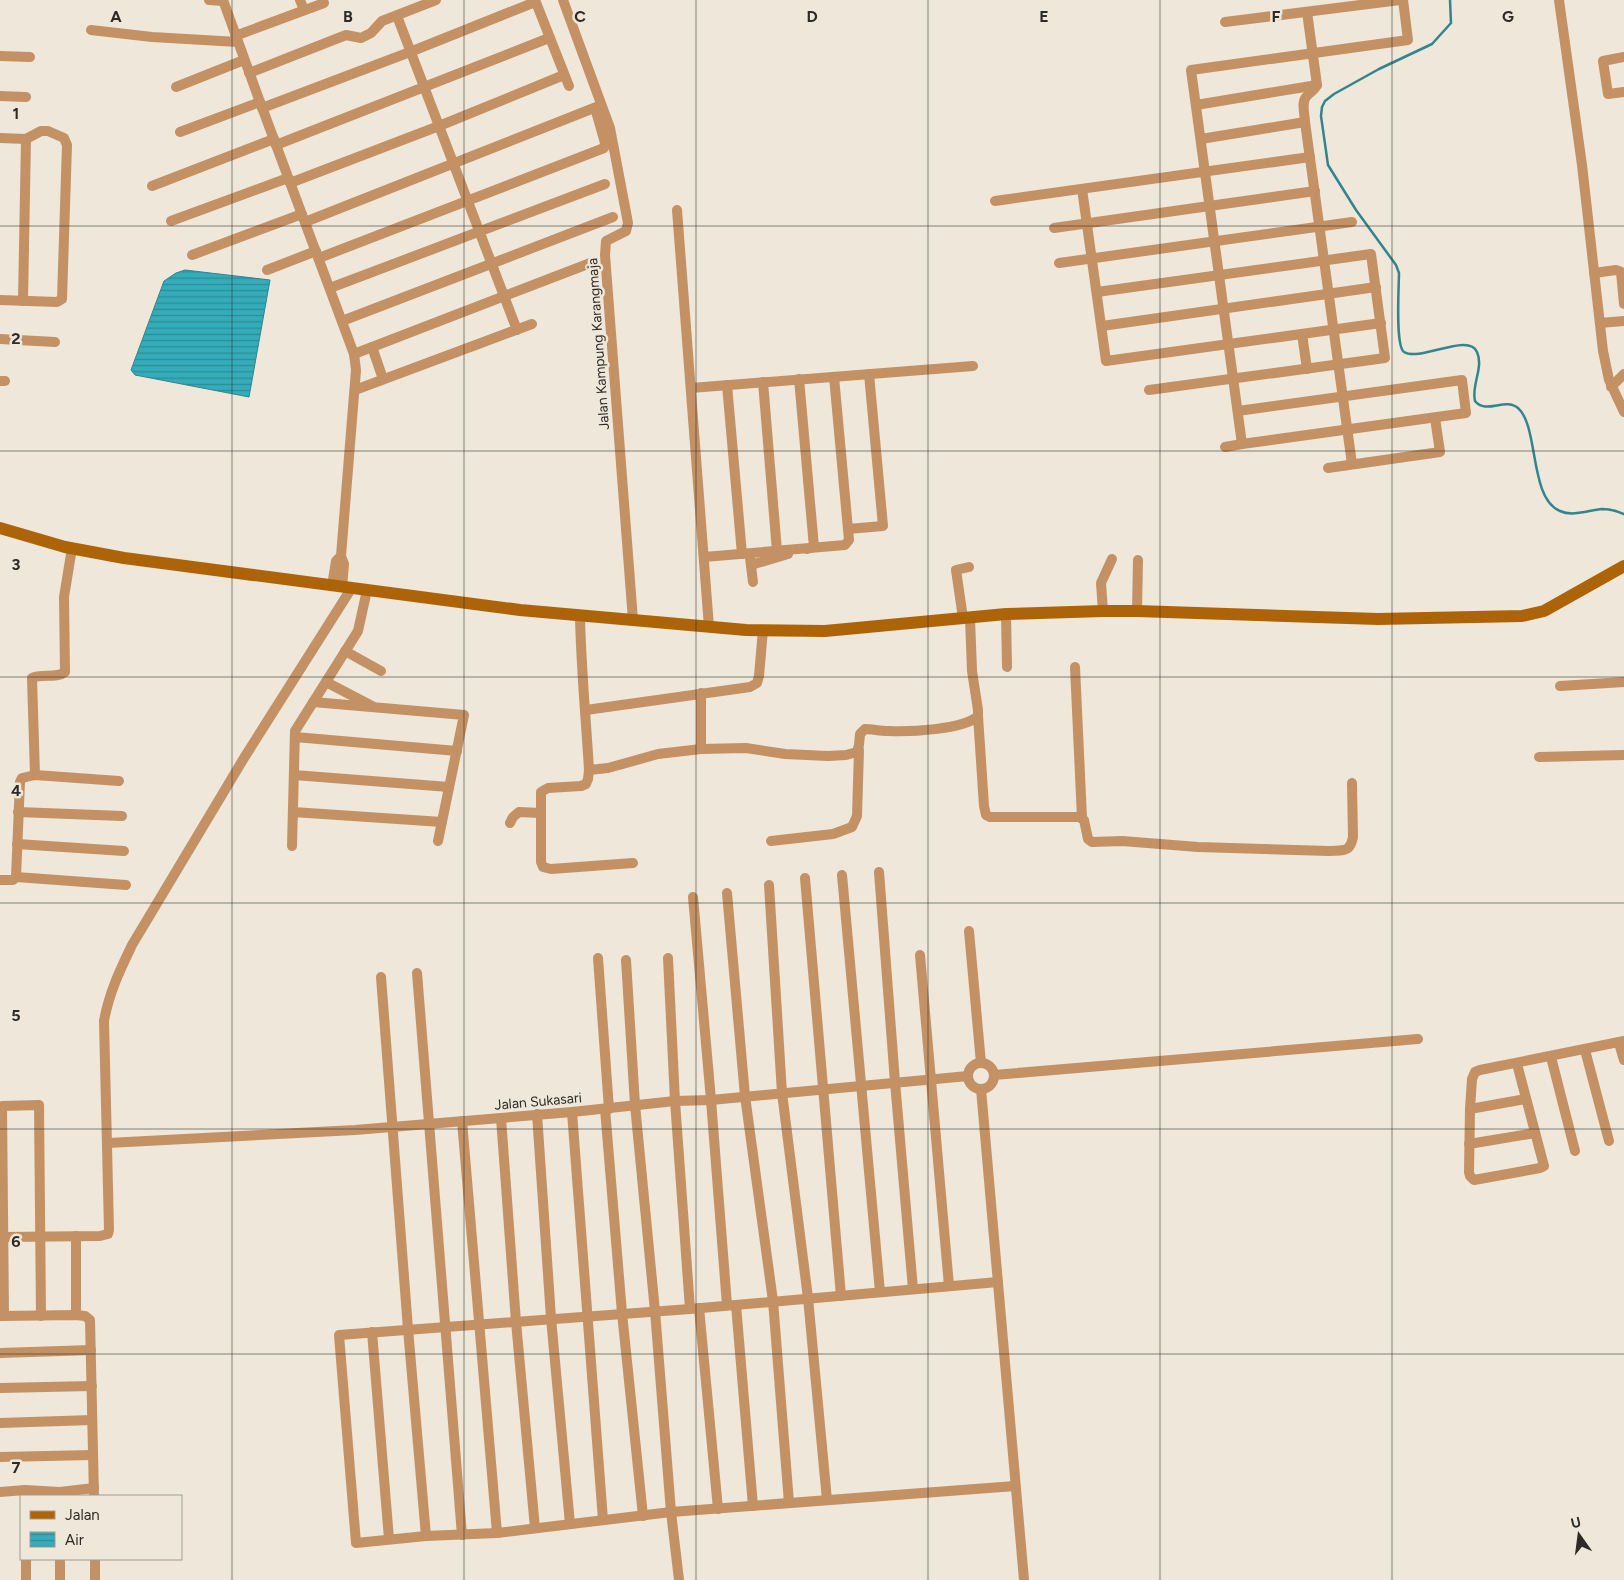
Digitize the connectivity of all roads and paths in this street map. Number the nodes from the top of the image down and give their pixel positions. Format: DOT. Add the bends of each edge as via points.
graph roads {
  1 [pos="209,0"];
  2 [pos="223,0"];
  3 [pos="300,0"];
  4 [pos="436,0"];
  5 [pos="563,0"];
  6 [pos="1401,0"];
  7 [pos="1560,0"];
  8 [pos="535,1"];
  9 [pos="324,3"];
  10 [pos="304,10"];
  11 [pos="1307,12"];
  12 [pos="397,16"];
  13 [pos="1225,22"];
  14 [pos="91,30"];
  15 [pos="550,38"];
  16 [pos="236,39"];
  17 [pos="410,52"];
  18 [pos="1312,53"];
  19 [pos="0,56"];
  20 [pos="30,56"];
  21 [pos="1624,57"];
  22 [pos="244,60"];
  23 [pos="249,73"];
  24 [pos="564,75"];
  25 [pos="1317,85"];
  26 [pos="568,86"];
  27 [pos="176,87"];
  28 [pos="424,88"];
  29 [pos="1624,92"];
  30 [pos="0,96"];
  31 [pos="26,97"];
  32 [pos="261,105"];
  33 [pos="1196,105"];
  34 [pos="598,106"];
  35 [pos="1305,122"];
  36 [pos="439,126"];
  37 [pos="180,132"];
  38 [pos="0,138"];
  39 [pos="26,139"];
  40 [pos="1201,139"];
  41 [pos="275,142"];
  42 [pos="1310,157"];
  43 [pos="453,163"];
  44 [pos="1205,172"];
  45 [pos="289,180"];
  46 [pos="605,184"];
  47 [pos="152,186"];
  48 [pos="1082,188"];
  49 [pos="1315,191"];
  50 [pos="468,200"];
  51 [pos="994,201"];
  52 [pos="1210,206"];
  53 [pos="677,210"];
  54 [pos="613,217"];
  55 [pos="303,218"];
  56 [pos="171,221"];
  57 [pos="1352,222"];
  58 [pos="1087,223"];
  59 [pos="1319,226"];
  60 [pos="1054,228"];
  61 [pos="480,231"];
  62 [pos="1214,241"];
  63 [pos="192,255"];
  64 [pos="317,255"];
  65 [pos="1092,258"];
  66 [pos="1324,260"];
  67 [pos="593,262"];
  68 [pos="1059,263"];
  69 [pos="492,264"];
  70 [pos="267,270"];
  71 [pos="1594,273"];
  72 [pos="1219,275"];
  73 [pos="1376,287"];
  74 [pos="330,288"];
  75 [pos="1097,292"];
  76 [pos="1328,294"];
  77 [pos="504,296"];
  78 [pos="0,300"];
  79 [pos="24,301"];
  80 [pos="1624,304"];
  81 [pos="1224,308"];
  82 [pos="342,321"];
  83 [pos="1624,321"];
  84 [pos="1381,323"];
  85 [pos="1600,323"];
  86 [pos="532,324"];
  87 [pos="1102,326"];
  88 [pos="1334,329"];
  89 [pos="517,330"];
  90 [pos="1302,334"];
  91 [pos="0,339"];
  92 [pos="55,342"];
  93 [pos="1229,344"];
  94 [pos="372,347"];
  95 [pos="354,354"];
  96 [pos="1339,365"];
  97 [pos="974,366"];
  98 [pos="1307,369"];
  99 [pos="869,374"];
  100 [pos="1624,374"];
  101 [pos="834,377"];
  102 [pos="383,379"];
  103 [pos="1233,379"];
  104 [pos="799,380"];
  105 [pos="763,382"];
  106 [pos="728,385"];
  107 [pos="1611,387"];
  108 [pos="691,388"];
  109 [pos="355,390"];
  110 [pos="1148,390"];
  111 [pos="1343,396"];
  112 [pos="1238,411"];
  113 [pos="1624,412"];
  114 [pos="1435,418"];
  115 [pos="1347,430"];
  116 [pos="1242,444"];
  117 [pos="1225,447"];
  118 [pos="1352,464"];
  119 [pos="1328,468"];
  120 [pos="0,528"];
  121 [pos="848,529"];
  122 [pos="72,548"];
  123 [pos="814,548"];
  124 [pos="777,551"];
  125 [pos="746,553"];
  126 [pos="704,557"];
  127 [pos="1112,559"];
  128 [pos="1138,560"];
  129 [pos="751,565"];
  130 [pos="1624,566"];
  131 [pos="969,567"];
  132 [pos="753,582"];
  133 [pos="341,587"];
  134 [pos="367,590"];
  135 [pos="1103,611"];
  136 [pos="1137,611"];
  137 [pos="1006,614"];
  138 [pos="580,616"];
  139 [pos="966,618"];
  140 [pos="633,620"];
  141 [pos="710,627"];
  142 [pos="763,630"];
  143 [pos="345,652"];
  144 [pos="1006,667"];
  145 [pos="1075,667"];
  146 [pos="381,671"];
  147 [pos="326,682"];
  148 [pos="1624,682"];
  149 [pos="1560,686"];
  150 [pos="701,693"];
  151 [pos="313,702"];
  152 [pos="376,708"];
  153 [pos="586,710"];
  154 [pos="978,716"];
  155 [pos="295,738"];
  156 [pos="701,749"];
  157 [pos="859,750"];
  158 [pos="457,751"];
  159 [pos="1624,755"];
  160 [pos="1539,757"];
  161 [pos="589,770"];
  162 [pos="35,775"];
  163 [pos="294,775"];
  164 [pos="118,781"];
  165 [pos="1352,783"];
  166 [pos="449,787"];
  167 [pos="18,812"];
  168 [pos="293,812"];
  169 [pos="540,813"];
  170 [pos="122,816"];
  171 [pos="1082,818"];
  172 [pos="442,822"];
  173 [pos="510,823"];
  174 [pos="438,841"];
  175 [pos="771,841"];
  176 [pos="17,844"];
  177 [pos="292,846"];
  178 [pos="124,851"];
  179 [pos="633,863"];
  180 [pos="879,872"];
  181 [pos="842,875"];
  182 [pos="16,877"];
  183 [pos="806,878"];
  184 [pos="0,880"];
  185 [pos="769,884"];
  186 [pos="126,885"];
  187 [pos="727,893"];
  188 [pos="693,897"];
  189 [pos="969,931"];
  190 [pos="920,955"];
  191 [pos="598,958"];
  192 [pos="668,958"];
  193 [pos="626,960"];
  194 [pos="417,973"];
  195 [pos="381,977"];
  196 [pos="1418,1038"];
  197 [pos="1622,1042"];
  198 [pos="1585,1050"];
  199 [pos="1551,1057"];
  200 [pos="1624,1060"];
  201 [pos="981,1063"];
  202 [pos="1517,1064"];
  203 [pos="994,1075"];
  204 [pos="968,1076"];
  205 [pos="931,1079"];
  206 [pos="895,1082"];
  207 [pos="860,1086"];
  208 [pos="825,1089"];
  209 [pos="981,1089"];
  210 [pos="782,1094"];
  211 [pos="745,1096"];
  212 [pos="1526,1099"];
  213 [pos="711,1100"];
  214 [pos="674,1101"];
  215 [pos="635,1105"];
  216 [pos="607,1109"];
  217 [pos="1470,1109"];
  218 [pos="572,1112"];
  219 [pos="537,1114"];
  220 [pos="501,1118"];
  221 [pos="462,1121"];
  222 [pos="428,1123"];
  223 [pos="392,1126"];
  224 [pos="1535,1133"];
  225 [pos="1609,1141"];
  226 [pos="108,1143"];
  227 [pos="1469,1144"];
  228 [pos="1,1147"];
  229 [pos="1575,1151"];
  230 [pos="40,1236"];
  231 [pos="76,1236"];
  232 [pos="4,1237"];
  233 [pos="998,1282"];
  234 [pos="949,1286"];
  235 [pos="913,1289"];
  236 [pos="880,1292"];
  237 [pos="841,1296"];
  238 [pos="808,1298"];
  239 [pos="773,1301"];
  240 [pos="732,1305"];
  241 [pos="694,1309"];
  242 [pos="655,1311"];
  243 [pos="622,1313"];
  244 [pos="76,1315"];
  245 [pos="2,1316"];
  246 [pos="41,1316"];
  247 [pos="589,1316"];
  248 [pos="551,1318"];
  249 [pos="516,1322"];
  250 [pos="480,1324"];
  251 [pos="446,1327"];
  252 [pos="408,1329"];
  253 [pos="372,1332"];
  254 [pos="91,1350"];
  255 [pos="0,1353"];
  256 [pos="92,1386"];
  257 [pos="0,1388"];
  258 [pos="92,1420"];
  259 [pos="0,1423"];
  260 [pos="93,1455"];
  261 [pos="0,1458"];
  262 [pos="1015,1486"];
  263 [pos="0,1492"];
  264 [pos="94,1492"];
  265 [pos="26,1493"];
  266 [pos="60,1494"];
  267 [pos="827,1500"];
  268 [pos="789,1503"];
  269 [pos="753,1506"];
  270 [pos="718,1509"];
  271 [pos="670,1512"];
  272 [pos="643,1516"];
  273 [pos="603,1520"];
  274 [pos="570,1524"];
  275 [pos="535,1528"];
  276 [pos="497,1533"];
  277 [pos="462,1535"];
  278 [pos="426,1536"];
  279 [pos="390,1539"];
  280 [pos="26,1560"];
  281 [pos="60,1560"];
  282 [pos="95,1560"];
  283 [pos="26,1580"];
  284 [pos="60,1580"];
  285 [pos="95,1580"];
  286 [pos="679,1580"];
  287 [pos="1024,1580"];
  1 -- 2 [label="street"];
  2 -- 16 [label="street"];
  3 -- 10 [label="street"];
  4 -- 12 [label="street"];
  5 -- 34 [label="street, Jalan Kampung Karangmaja"];
  6 -- 11 [label="street"];
  6 -- 18 [label="street" via="1408,40"];
  7 -- 71 [label="street"];
  8 -- 15 [label="street"];
  8 -- 17 [label="street"];
  9 -- 10 [label="street"];
  10 -- 16 [label="street"];
  11 -- 13 [label="street"];
  11 -- 18 [label="street"];
  12 -- 17 [label="street"];
  12 -- 23 [label="street" via="382,21 362,38 346,35"];
  14 -- 16 [label="street" via="152,37"];
  15 -- 24 [label="street"];
  15 -- 28 [label="street"];
  16 -- 22 [label="street"];
  17 -- 28 [label="street"];
  17 -- 32 [label="street"];
  18 -- 25 [label="street"];
  18 -- 33 [label="street" via="1191,70"];
  19 -- 20 [label="street"];
  21 -- 29 [label="street" via="1603,60 1608,94"];
  22 -- 23 [label="street"];
  22 -- 27 [label="street"];
  23 -- 32 [label="street"];
  24 -- 26 [label="street"];
  24 -- 36 [label="street"];
  25 -- 33 [label="street"];
  25 -- 35 [label="street" via="1303,102"];
  28 -- 36 [label="street"];
  28 -- 41 [label="street"];
  30 -- 31 [label="street"];
  32 -- 37 [label="street"];
  32 -- 41 [label="street"];
  33 -- 40 [label="street"];
  34 -- 43 [label="street"];
  34 -- 50 [label="street" via="604,148"];
  34 -- 140 [label="street, Jalan Kampung Karangmaja" via="612,138 628,226 625,232 606,241 605,255"];
  35 -- 40 [label="street"];
  35 -- 42 [label="street"];
  36 -- 43 [label="street"];
  36 -- 45 [label="street"];
  38 -- 39 [label="street"];
  39 -- 79 [label="street"];
  39 -- 79 [label="street" via="48,131 64,138 67,145 62,299 57,302"];
  40 -- 44 [label="street"];
  41 -- 45 [label="street"];
  41 -- 47 [label="street"];
  42 -- 44 [label="street"];
  42 -- 49 [label="street"];
  43 -- 50 [label="street"];
  43 -- 55 [label="street"];
  44 -- 48 [label="street"];
  44 -- 52 [label="street"];
  45 -- 55 [label="street"];
  45 -- 56 [label="street"];
  46 -- 61 [label="street"];
  48 -- 51 [label="street"];
  48 -- 58 [label="street"];
  49 -- 52 [label="street"];
  49 -- 59 [label="street"];
  50 -- 61 [label="street"];
  50 -- 64 [label="street"];
  52 -- 58 [label="street"];
  52 -- 62 [label="street"];
  53 -- 108 [label="street"];
  54 -- 69 [label="street"];
  55 -- 63 [label="street"];
  55 -- 64 [label="street"];
  57 -- 59 [label="street"];
  58 -- 60 [label="street"];
  58 -- 65 [label="street"];
  59 -- 62 [label="street"];
  59 -- 66 [label="street"];
  61 -- 69 [label="street"];
  61 -- 74 [label="street"];
  62 -- 65 [label="street"];
  62 -- 72 [label="street"];
  64 -- 70 [label="street"];
  64 -- 74 [label="street"];
  65 -- 68 [label="street"];
  65 -- 75 [label="street"];
  66 -- 72 [label="street"];
  66 -- 73 [label="street" via="1371,254"];
  66 -- 76 [label="street"];
  67 -- 77 [label="street"];
  69 -- 77 [label="street"];
  69 -- 82 [label="street"];
  71 -- 80 [label="street" via="1621,272"];
  71 -- 85 [label="street"];
  72 -- 75 [label="street"];
  72 -- 81 [label="street"];
  73 -- 76 [label="street"];
  73 -- 84 [label="street"];
  74 -- 82 [label="street"];
  75 -- 87 [label="street"];
  76 -- 81 [label="street"];
  76 -- 88 [label="street"];
  77 -- 89 [label="street"];
  77 -- 94 [label="street"];
  78 -- 79 [label="street"];
  81 -- 87 [label="street"];
  81 -- 93 [label="street"];
  82 -- 95 [label="street"];
  83 -- 85 [label="street"];
  84 -- 88 [label="street"];
  84 -- 96 [label="street" via="1386,358"];
  85 -- 107 [label="street"];
  86 -- 89 [label="street"];
  87 -- 93 [label="street" via="1106,361"];
  88 -- 90 [label="street"];
  88 -- 96 [label="street"];
  89 -- 102 [label="street"];
  90 -- 93 [label="street"];
  90 -- 98 [label="street"];
  91 -- 92 [label="street"];
  93 -- 103 [label="street"];
  94 -- 95 [label="street"];
  94 -- 102 [label="street"];
  95 -- 109 [label="street"];
  96 -- 98 [label="street"];
  96 -- 111 [label="street"];
  97 -- 99 [label="street"];
  98 -- 103 [label="street"];
  99 -- 101 [label="street"];
  99 -- 121 [label="street" via="883,526"];
  100 -- 107 [label="street"];
  101 -- 104 [label="street"];
  101 -- 121 [label="street"];
  102 -- 109 [label="street"];
  103 -- 110 [label="street"];
  103 -- 112 [label="street"];
  104 -- 105 [label="street"];
  104 -- 123 [label="street"];
  105 -- 106 [label="street"];
  105 -- 124 [label="street"];
  106 -- 108 [label="street"];
  106 -- 125 [label="street"];
  107 -- 113 [label="street"];
  108 -- 126 [label="street"];
  109 -- 133 [label="street"];
  111 -- 112 [label="street"];
  111 -- 114 [label="street" via="1462,380 1466,414"];
  111 -- 115 [label="street"];
  112 -- 116 [label="street"];
  114 -- 115 [label="street"];
  114 -- 118 [label="street" via="1440,452"];
  115 -- 116 [label="street"];
  115 -- 118 [label="street"];
  116 -- 117 [label="street"];
  118 -- 119 [label="street"];
  120 -- 122 [label="street"];
  121 -- 123 [label="street" via="849,540 845,545"];
  122 -- 133 [label="street"];
  122 -- 162 [label="street" via="64,597 65,672 32,678"];
  123 -- 124 [label="street"];
  123 -- 129 [label="street"];
  124 -- 125 [label="street"];
  125 -- 126 [label="street"];
  125 -- 129 [label="street"];
  126 -- 141 [label="street"];
  127 -- 135 [label="street" via="1101,583"];
  128 -- 136 [label="street"];
  129 -- 132 [label="street"];
  130 -- 136 [label="street" via="1544,611 1522,616 1378,619"];
  131 -- 139 [label="street" via="956,570"];
  133 -- 134 [label="street"];
  133 -- 226 [label="street" via="117,974 104,1021"];
  134 -- 138 [label="street"];
  134 -- 143 [label="street" via="358,631"];
  135 -- 136 [label="street"];
  135 -- 137 [label="street"];
  137 -- 139 [label="street"];
  137 -- 144 [label="street"];
  138 -- 140 [label="street"];
  138 -- 153 [label="street" via="580,656"];
  139 -- 142 [label="street" via="825,631"];
  139 -- 154 [label="street"];
  140 -- 141 [label="street"];
  141 -- 142 [label="street"];
  142 -- 150 [label="street" via="757,683 743,689"];
  143 -- 146 [label="street"];
  143 -- 147 [label="street"];
  145 -- 171 [label="street"];
  147 -- 151 [label="street"];
  147 -- 152 [label="street"];
  148 -- 149 [label="street"];
  150 -- 153 [label="street"];
  150 -- 156 [label="street"];
  151 -- 152 [label="street"];
  151 -- 155 [label="street" via="295,731"];
  152 -- 158 [label="street" via="464,715"];
  153 -- 161 [label="street"];
  154 -- 157 [label="street" via="973,721 941,728 864,729 860,734"];
  154 -- 171 [label="street" via="986,815"];
  155 -- 158 [label="street"];
  155 -- 163 [label="street"];
  156 -- 157 [label="street" via="746,748 828,756 852,754"];
  156 -- 161 [label="street" via="658,754"];
  157 -- 175 [label="street" via="857,816 852,827 833,834"];
  158 -- 166 [label="street"];
  159 -- 160 [label="street"];
  161 -- 169 [label="street" via="584,786 542,790"];
  162 -- 164 [label="street"];
  162 -- 167 [label="street" via="22,778 20,782"];
  163 -- 166 [label="street"];
  163 -- 168 [label="street"];
  165 -- 171 [label="street" via="1351,846 1329,852 1093,842 1088,839"];
  166 -- 172 [label="street"];
  167 -- 170 [label="street"];
  167 -- 176 [label="street"];
  168 -- 172 [label="street"];
  168 -- 177 [label="street"];
  169 -- 173 [label="street" via="518,812"];
  169 -- 179 [label="street" via="543,867"];
  172 -- 174 [label="street"];
  176 -- 178 [label="street"];
  176 -- 182 [label="street"];
  180 -- 206 [label="street"];
  181 -- 207 [label="street"];
  182 -- 184 [label="street" via="10,881"];
  182 -- 186 [label="street"];
  183 -- 208 [label="street"];
  185 -- 210 [label="street"];
  187 -- 211 [label="street"];
  188 -- 213 [label="street"];
  189 -- 201 [label="street"];
  190 -- 205 [label="street"];
  191 -- 216 [label="street"];
  192 -- 214 [label="street"];
  193 -- 215 [label="street"];
  194 -- 222 [label="street"];
  195 -- 223 [label="street"];
  196 -- 203 [label="street"];
  197 -- 198 [label="street"];
  197 -- 200 [label="street"];
  198 -- 199 [label="street"];
  198 -- 225 [label="street"];
  199 -- 202 [label="street"];
  199 -- 229 [label="street"];
  201 -- 203 [label="street" via="988,1065"];
  201 -- 204 [label="street" via="973,1066"];
  202 -- 212 [label="street"];
  202 -- 217 [label="street" via="1475,1072"];
  203 -- 209 [label="street" via="989,1086"];
  204 -- 205 [label="street, Jalan Sukasari"];
  204 -- 209 [label="street" via="973,1086"];
  205 -- 206 [label="street, Jalan Sukasari"];
  205 -- 234 [label="street"];
  206 -- 207 [label="street, Jalan Sukasari"];
  206 -- 235 [label="street"];
  207 -- 208 [label="street, Jalan Sukasari"];
  207 -- 236 [label="street"];
  208 -- 210 [label="street, Jalan Sukasari"];
  208 -- 237 [label="street"];
  209 -- 233 [label="street"];
  210 -- 211 [label="street, Jalan Sukasari"];
  210 -- 238 [label="street"];
  211 -- 213 [label="street, Jalan Sukasari"];
  211 -- 239 [label="street"];
  212 -- 217 [label="street"];
  212 -- 224 [label="street"];
  213 -- 214 [label="street, Jalan Sukasari"];
  213 -- 240 [label="street"];
  214 -- 215 [label="street, Jalan Sukasari"];
  214 -- 241 [label="street"];
  215 -- 216 [label="street, Jalan Sukasari"];
  215 -- 242 [label="street"];
  216 -- 218 [label="street, Jalan Sukasari"];
  216 -- 243 [label="street"];
  217 -- 227 [label="street"];
  218 -- 219 [label="street, Jalan Sukasari"];
  218 -- 247 [label="street"];
  219 -- 220 [label="street, Jalan Sukasari"];
  219 -- 248 [label="street"];
  220 -- 221 [label="street, Jalan Sukasari"];
  220 -- 249 [label="street"];
  221 -- 222 [label="street, Jalan Sukasari"];
  221 -- 250 [label="street"];
  222 -- 223 [label="street, Jalan Sukasari"];
  222 -- 251 [label="street"];
  223 -- 226 [label="street, Jalan Sukasari"];
  223 -- 252 [label="street"];
  224 -- 227 [label="street"];
  224 -- 227 [label="street" via="1543,1167 1474,1180 1470,1176"];
  226 -- 231 [label="street" via="109,1230 106,1235"];
  228 -- 230 [label="street" via="2,1106 39,1105"];
  228 -- 232 [label="street"];
  230 -- 231 [label="street"];
  230 -- 232 [label="street"];
  230 -- 246 [label="street"];
  231 -- 244 [label="street"];
  232 -- 245 [label="street"];
  233 -- 234 [label="street"];
  233 -- 262 [label="street"];
  234 -- 235 [label="street"];
  235 -- 236 [label="street"];
  236 -- 237 [label="street"];
  237 -- 238 [label="street"];
  238 -- 239 [label="street"];
  238 -- 267 [label="street"];
  239 -- 240 [label="street"];
  239 -- 268 [label="street"];
  240 -- 241 [label="street"];
  240 -- 269 [label="street"];
  241 -- 242 [label="street"];
  241 -- 270 [label="street"];
  242 -- 243 [label="street"];
  242 -- 271 [label="street"];
  243 -- 247 [label="street"];
  243 -- 272 [label="street"];
  244 -- 246 [label="street"];
  244 -- 254 [label="street" via="90,1320"];
  245 -- 246 [label="street"];
  247 -- 248 [label="street"];
  247 -- 273 [label="street"];
  248 -- 249 [label="street"];
  248 -- 274 [label="street"];
  249 -- 250 [label="street"];
  249 -- 275 [label="street"];
  250 -- 251 [label="street"];
  250 -- 276 [label="street"];
  251 -- 252 [label="street"];
  251 -- 277 [label="street"];
  252 -- 253 [label="street"];
  252 -- 278 [label="street"];
  253 -- 279 [label="street"];
  253 -- 279 [label="street" via="339,1335 355,1533 356,1542"];
  254 -- 255 [label="street"];
  254 -- 256 [label="street"];
  256 -- 257 [label="street"];
  256 -- 258 [label="street"];
  258 -- 259 [label="street"];
  258 -- 260 [label="street"];
  260 -- 261 [label="street"];
  260 -- 264 [label="street"];
  262 -- 267 [label="street"];
  262 -- 287 [label="street"];
  263 -- 265 [label="street"];
  264 -- 266 [label="street"];
  265 -- 266 [label="street"];
  267 -- 268 [label="street"];
  268 -- 269 [label="street"];
  269 -- 270 [label="street"];
  270 -- 271 [label="street"];
  271 -- 272 [label="street"];
  271 -- 286 [label="street"];
  272 -- 273 [label="street"];
  273 -- 274 [label="street"];
  274 -- 275 [label="street"];
  275 -- 276 [label="street"];
  276 -- 277 [label="street"];
  277 -- 278 [label="street"];
  278 -- 279 [label="street"];
  280 -- 283 [label="street"];
  281 -- 284 [label="street"];
  282 -- 285 [label="street"];
}
